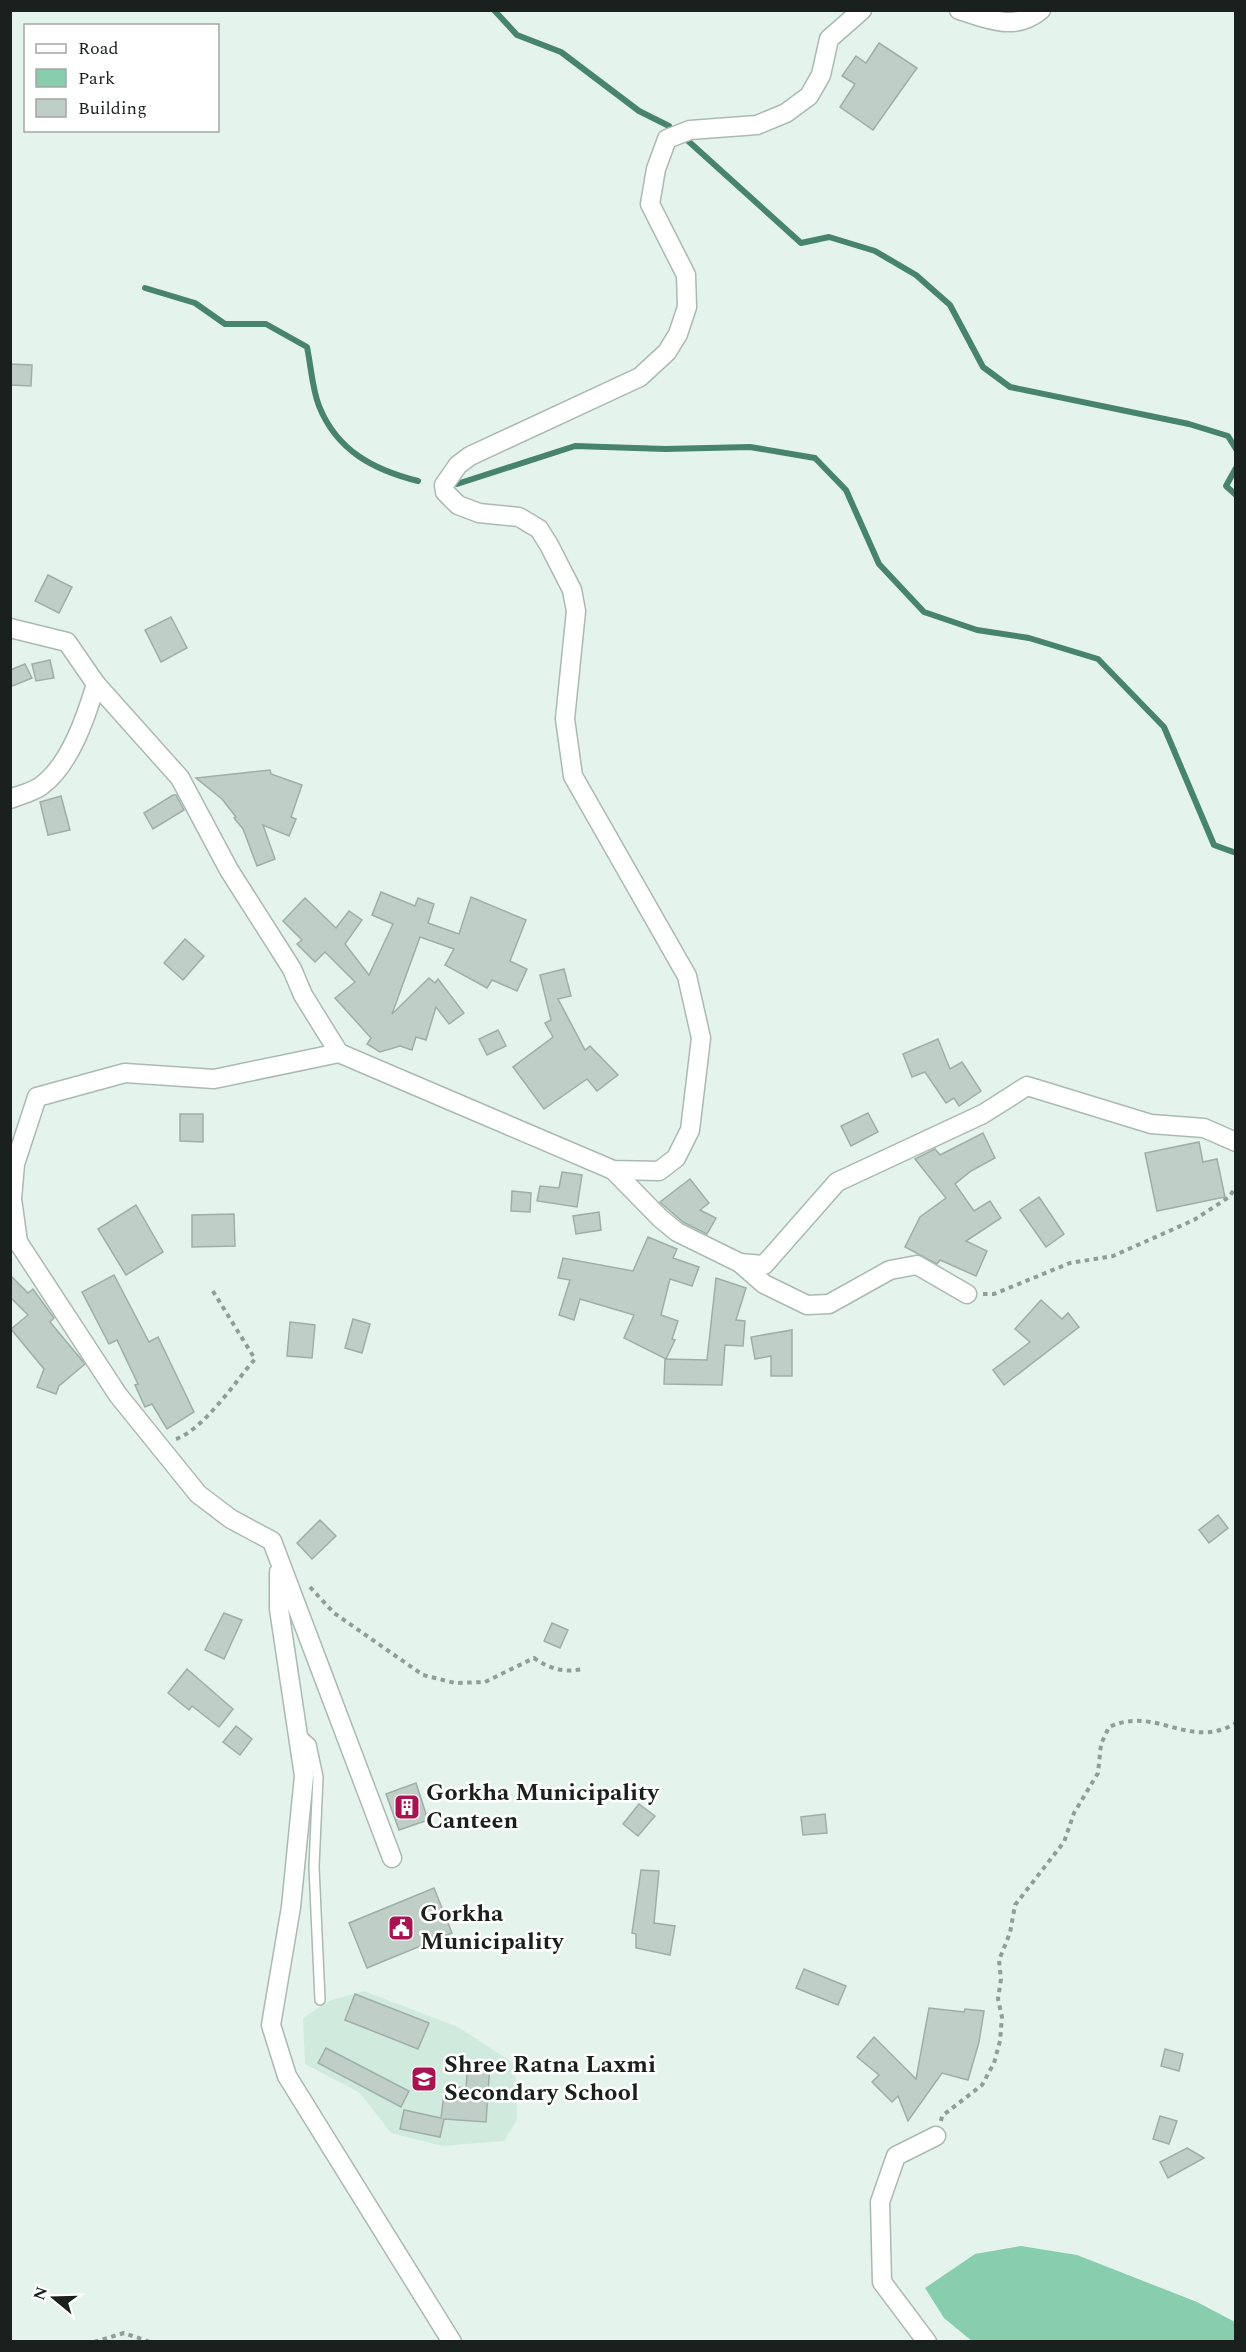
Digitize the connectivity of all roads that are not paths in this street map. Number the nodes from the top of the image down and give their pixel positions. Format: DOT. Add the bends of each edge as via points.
graph roads {
  1 [pos="862,10"];
  2 [pos="959,10"];
  3 [pos="1041,10"];
  4 [pos="10,628"];
  5 [pos="96,684"];
  6 [pos="10,799"];
  7 [pos="339,1053"];
  8 [pos="1236,1142"];
  9 [pos="613,1170"];
  10 [pos="11,1198"];
  11 [pos="14,1240"];
  12 [pos="740,1263"];
  13 [pos="967,1294"];
  14 [pos="279,1558"];
  15 [pos="297,1731"];
  16 [pos="392,1858"];
  17 [pos="320,2000"];
  18 [pos="936,2136"];
  19 [pos="447,2338"];
  20 [pos="927,2342"];
  1 -- 9 [label="street" via="829,39 821,75 809,96 786,113 757,125 690,130 667,140 656,169 650,204 686,275 687,307 678,334 666,352 640,377 470,456 444,485 445,492 458,505 479,513 519,517 539,529 572,591 576,611 565,719 573,776 687,976 701,1038 690,1130 676,1158 659,1171"];
  2 -- 3 [label="street" via="1011,23 1029,21"];
  4 -- 5 [label="street" via="67,642"];
  5 -- 6 [label="street" via="87,714 67,755 41,786"];
  5 -- 7 [label="street" via="180,778"];
  7 -- 9 [label="street"];
  7 -- 10 [label="street" via="214,1079 125,1073 37,1097 15,1164"];
  8 -- 12 [label="street" via="1204,1128 1151,1125 1027,1086 983,1114 837,1182 764,1265"];
  9 -- 12 [label="street" via="677,1232"];
  10 -- 11 [label="street"];
  11 -- 14 [label="street" via="118,1395 198,1494 231,1519 272,1541"];
  12 -- 13 [label="street" via="764,1284 807,1305 829,1304 890,1270 918,1265"];
  14 -- 15 [label="street" via="279,1609"];
  14 -- 16 [label="street"];
  15 -- 17 [label="lane" via="311,1744 318,1777 314,1868"];
  15 -- 19 [label="street" via="304,1776 291,1907 271,2025 287,2076"];
  18 -- 20 [label="street" via="896,2156 880,2202 882,2282"];
}
